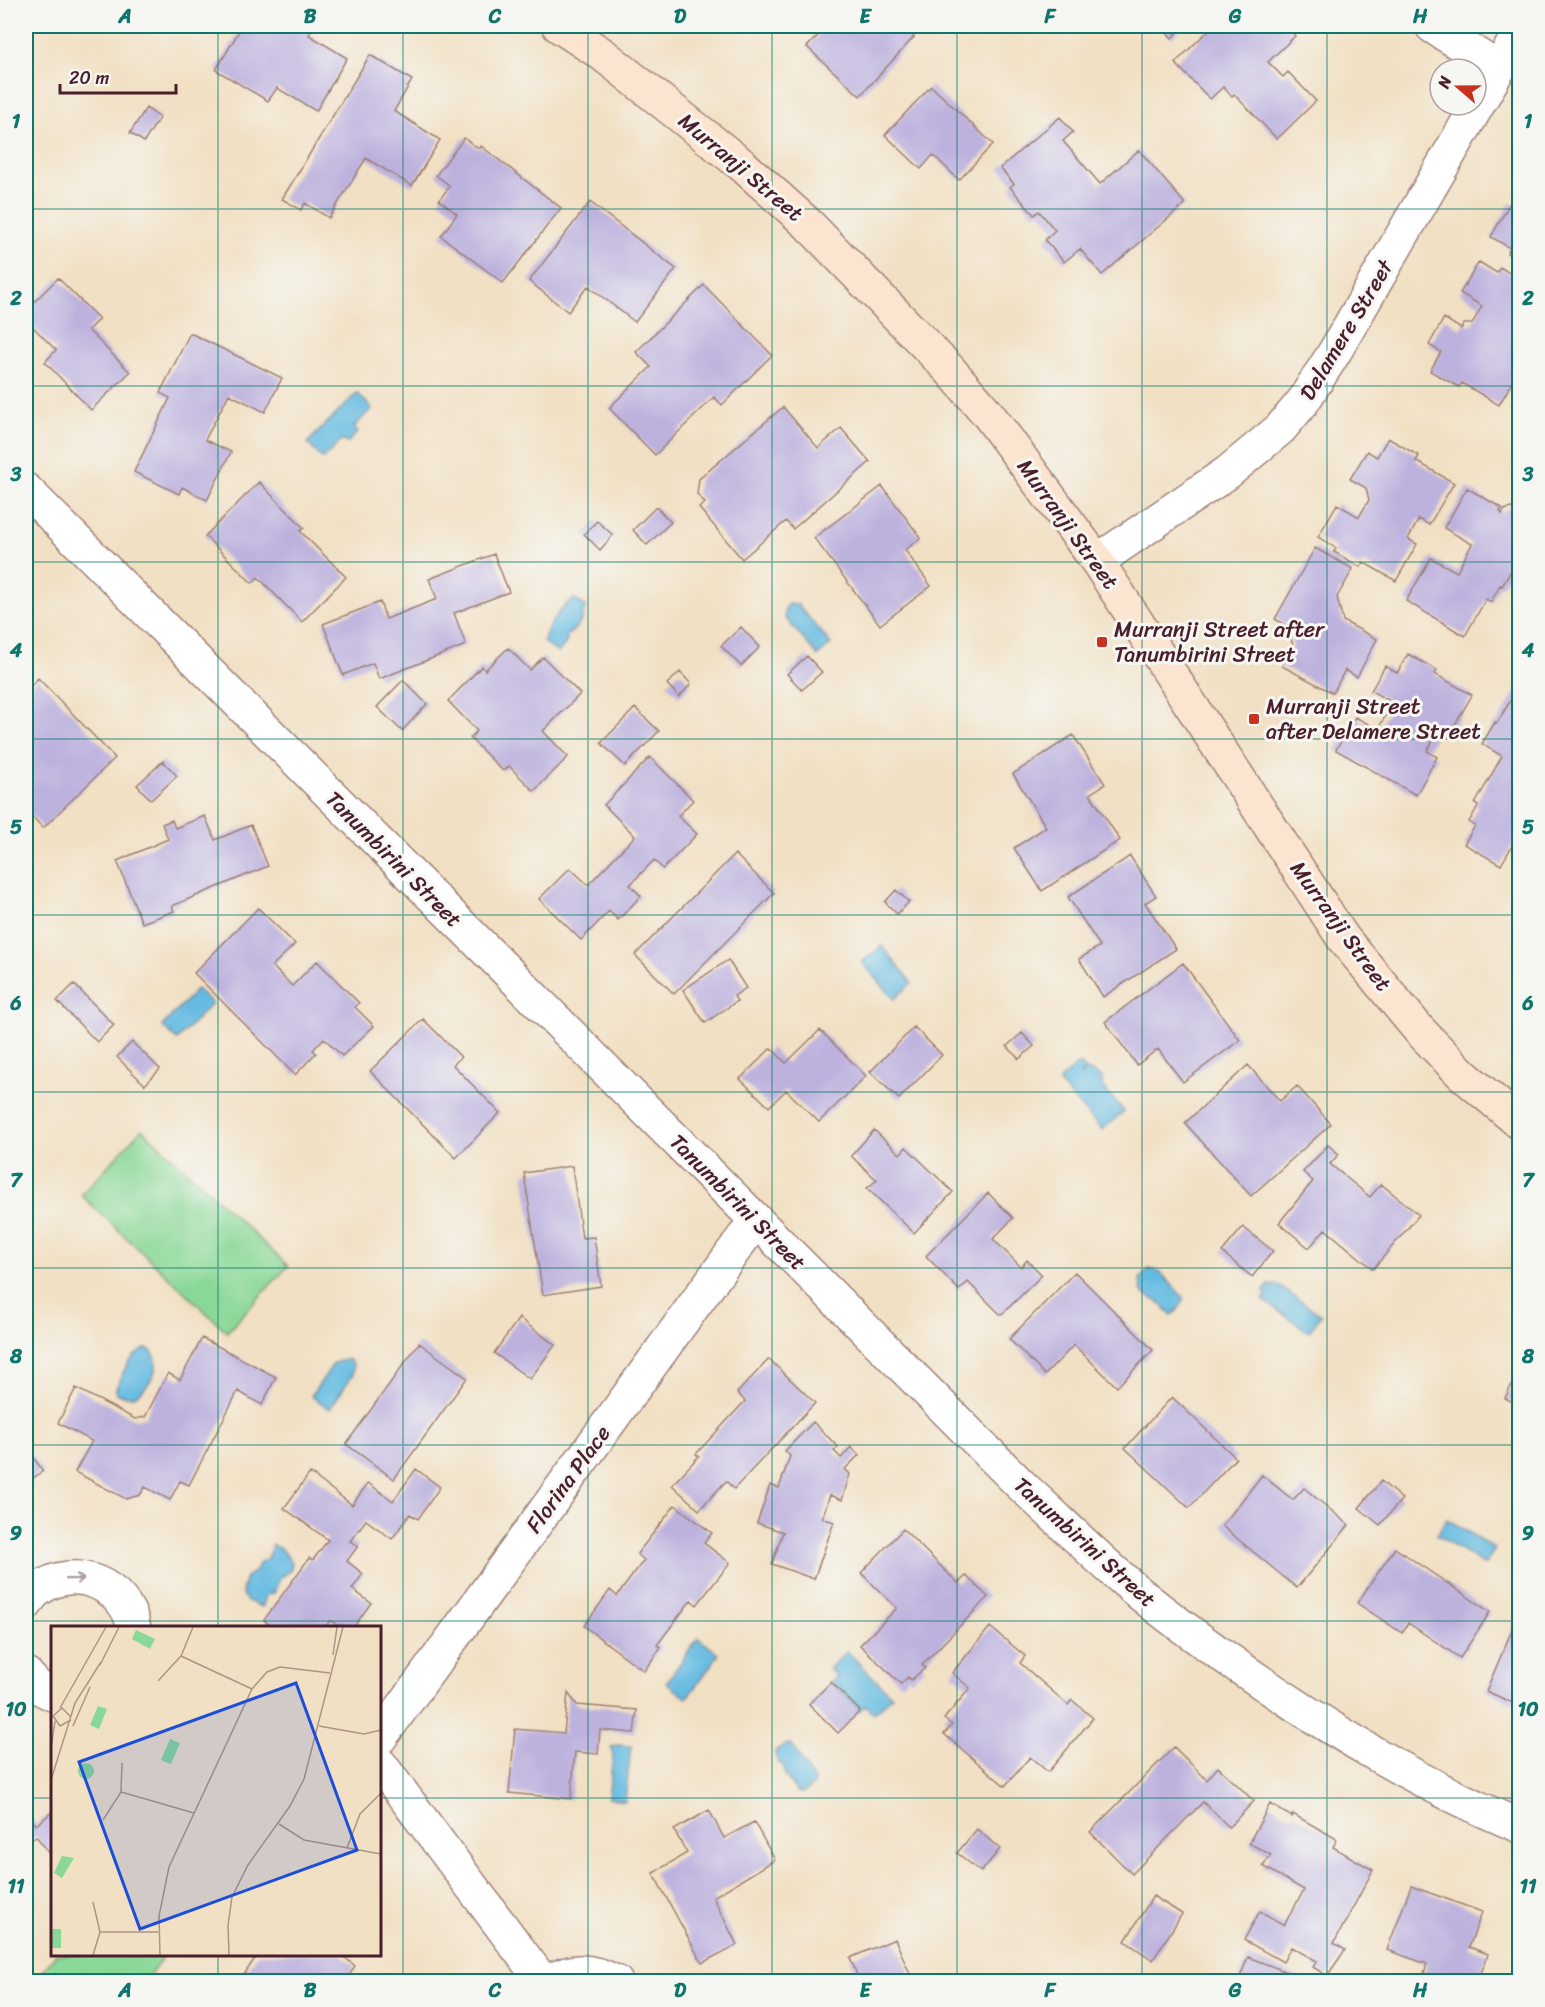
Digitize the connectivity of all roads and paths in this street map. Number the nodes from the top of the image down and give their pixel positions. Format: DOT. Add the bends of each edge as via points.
graph roads {
  1 [pos="559,26"];
  2 [pos="1432,26"];
  3 [pos="1520,32"];
  4 [pos="1499,69"];
  5 [pos="26,490"];
  6 [pos="1097,561"];
  7 [pos="1520,1123"];
  8 [pos="756,1220"];
  9 [pos="26,1604"];
  10 [pos="134,1626"];
  11 [pos="26,1674"];
  12 [pos="51,1694"];
  13 [pos="381,1737"];
  14 [pos="381,1765"];
  15 [pos="1520,1826"];
  16 [pos="543,1982"];
  17 [pos="548,1982"];
  18 [pos="616,1982"];
  1 -- 6 [label="street, Murranji Street" via="602,54 742,165 808,224 931,349 988,414"];
  2 -- 4 [label="street"];
  3 -- 4 [label="street, Delamere Street"];
  4 -- 6 [label="street, Delamere Street" via="1302,403 1280,429 1227,473"];
  5 -- 8 [label="street, Tanumbirini Street"];
  6 -- 7 [label="street, Murranji Street" via="1343,938 1420,1031 1463,1075"];
  8 -- 13 [label="street, Florina Place"];
  8 -- 15 [label="street, Tanumbirini Street" via="1022,1486 1167,1616 1300,1709 1426,1783"];
  9 -- 10 [label="street, one-way" via="38,1590 58,1580 81,1577 102,1584 120,1597"];
  11 -- 12 [label="street"];
  14 -- 16 [label="street"];
  17 -- 18 [label="street" via="562,1974 580,1971"];
}
